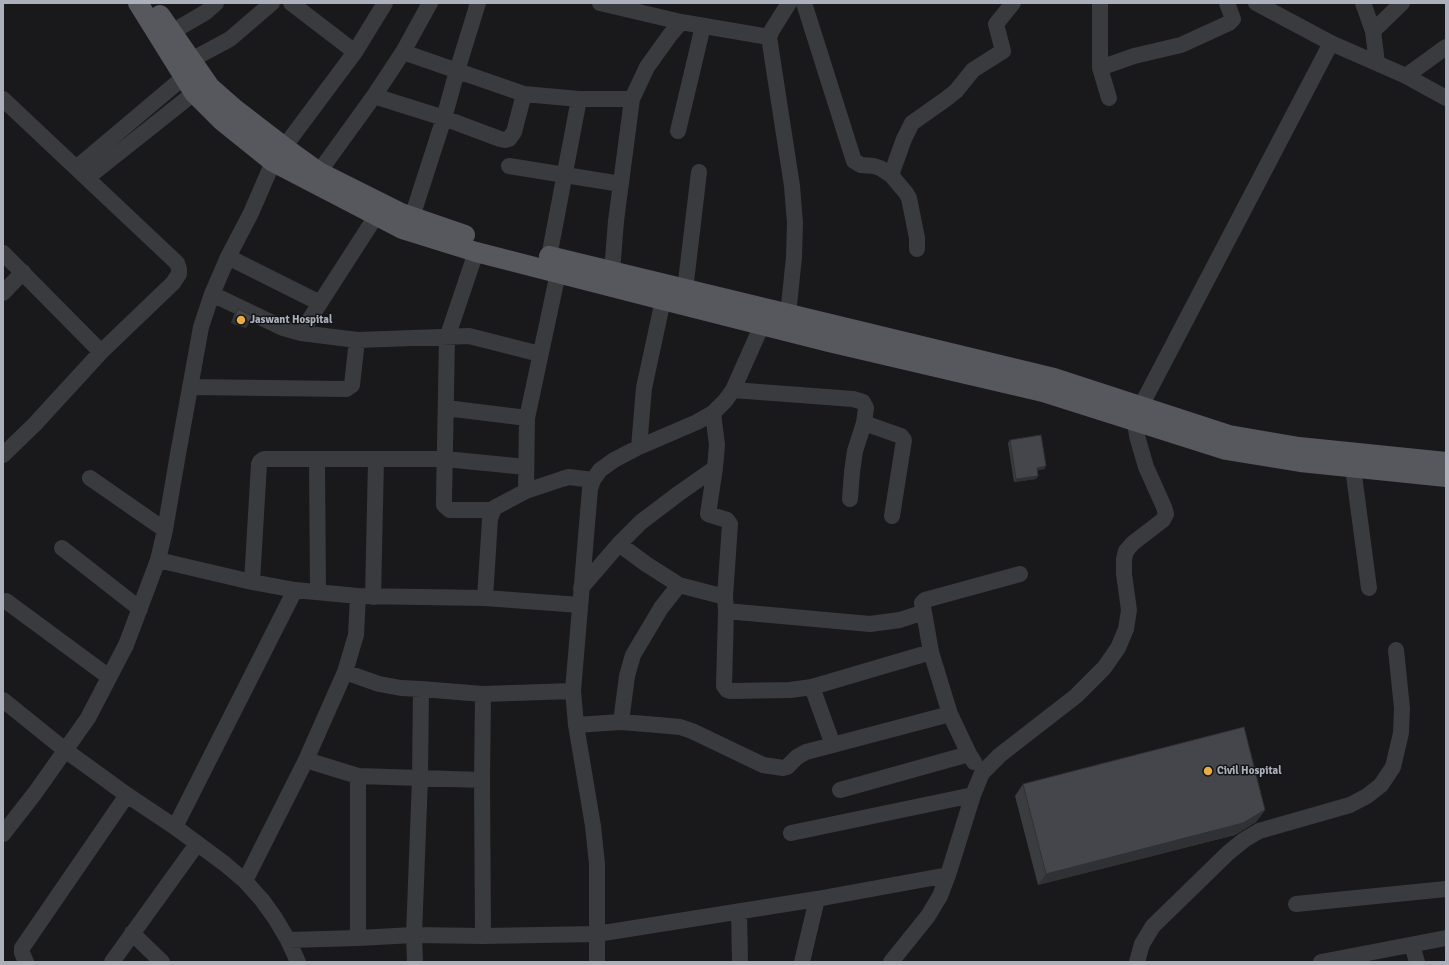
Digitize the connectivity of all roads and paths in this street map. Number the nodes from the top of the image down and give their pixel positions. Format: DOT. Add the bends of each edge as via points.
graph roads {
  1 [pos="138,3"];
  2 [pos="152,3"];
  3 [pos="216,3"];
  4 [pos="272,3"];
  5 [pos="291,3"];
  6 [pos="386,3"];
  7 [pos="430,3"];
  8 [pos="478,3"];
  9 [pos="600,3"];
  10 [pos="789,3"];
  11 [pos="804,3"];
  12 [pos="1013,3"];
  13 [pos="1100,3"];
  14 [pos="1227,3"];
  15 [pos="1256,3"];
  16 [pos="1363,3"];
  17 [pos="1402,3"];
  18 [pos="681,22"];
  19 [pos="703,26"];
  20 [pos="1373,31"];
  21 [pos="172,32"];
  22 [pos="769,37"];
  23 [pos="1331,43"];
  24 [pos="1446,47"];
  25 [pos="355,52"];
  26 [pos="403,52"];
  27 [pos="1377,63"];
  28 [pos="1100,68"];
  29 [pos="457,70"];
  30 [pos="1406,76"];
  31 [pos="190,77"];
  32 [pos="524,94"];
  33 [pos="374,96"];
  34 [pos="1109,98"];
  35 [pos="1446,98"];
  36 [pos="3,99"];
  37 [pos="579,99"];
  38 [pos="632,99"];
  39 [pos="444,118"];
  40 [pos="678,131"];
  41 [pos="278,154"];
  42 [pos="509,166"];
  43 [pos="320,172"];
  44 [pos="699,172"];
  45 [pos="82,173"];
  46 [pos="565,175"];
  47 [pos="891,175"];
  48 [pos="621,184"];
  49 [pos="376,216"];
  50 [pos="412,216"];
  51 [pos="917,248"];
  52 [pos="476,252"];
  53 [pos="3,254"];
  54 [pos="228,257"];
  55 [pos="553,265"];
  56 [pos="23,272"];
  57 [pos="612,272"];
  58 [pos="685,290"];
  59 [pos="3,293"];
  60 [pos="212,294"];
  61 [pos="663,300"];
  62 [pos="320,303"];
  63 [pos="763,317"];
  64 [pos="786,323"];
  65 [pos="301,333"];
  66 [pos="447,338"];
  67 [pos="357,340"];
  68 [pos="101,352"];
  69 [pos="540,354"];
  70 [pos="190,387"];
  71 [pos="733,390"];
  72 [pos="446,408"];
  73 [pos="713,413"];
  74 [pos="1138,414"];
  75 [pos="527,418"];
  76 [pos="864,423"];
  77 [pos="639,447"];
  78 [pos="3,455"];
  79 [pos="317,460"];
  80 [pos="376,460"];
  81 [pos="445,460"];
  82 [pos="1355,460"];
  83 [pos="526,467"];
  84 [pos="715,468"];
  85 [pos="1442,469"];
  86 [pos="90,478"];
  87 [pos="593,480"];
  88 [pos="526,491"];
  89 [pos="850,499"];
  90 [pos="493,510"];
  91 [pos="892,516"];
  92 [pos="165,530"];
  93 [pos="619,544"];
  94 [pos="62,548"];
  95 [pos="158,560"];
  96 [pos="1020,574"];
  97 [pos="252,582"];
  98 [pos="678,585"];
  99 [pos="581,588"];
  100 [pos="1369,588"];
  101 [pos="295,590"];
  102 [pos="318,592"];
  103 [pos="365,596"];
  104 [pos="484,598"];
  105 [pos="6,601"];
  106 [pos="725,604"];
  107 [pos="580,605"];
  108 [pos="140,609"];
  109 [pos="924,612"];
  110 [pos="1396,650"];
  111 [pos="931,652"];
  112 [pos="345,672"];
  113 [pos="109,677"];
  114 [pos="812,687"];
  115 [pos="421,690"];
  116 [pos="573,691"];
  117 [pos="482,694"];
  118 [pos="3,700"];
  119 [pos="950,714"];
  120 [pos="621,722"];
  121 [pos="576,726"];
  122 [pos="833,745"];
  123 [pos="65,750"];
  124 [pos="969,754"];
  125 [pos="306,760"];
  126 [pos="982,773"];
  127 [pos="358,776"];
  128 [pos="420,778"];
  129 [pos="482,780"];
  130 [pos="840,790"];
  131 [pos="127,795"];
  132 [pos="973,795"];
  133 [pos="6,824"];
  134 [pos="175,827"];
  135 [pos="791,833"];
  136 [pos="197,844"];
  137 [pos="948,875"];
  138 [pos="245,881"];
  139 [pos="1446,889"];
  140 [pos="817,899"];
  141 [pos="1296,904"];
  142 [pos="739,912"];
  143 [pos="132,933"];
  144 [pos="414,934"];
  145 [pos="597,934"];
  146 [pos="483,936"];
  147 [pos="358,938"];
  148 [pos="1446,938"];
  149 [pos="288,940"];
  150 [pos="1412,945"];
  151 [pos="26,962"];
  152 [pos="112,962"];
  153 [pos="162,962"];
  154 [pos="298,962"];
  155 [pos="415,962"];
  156 [pos="597,962"];
  157 [pos="740,962"];
  158 [pos="802,962"];
  159 [pos="891,962"];
  160 [pos="1137,962"];
  161 [pos="1321,962"];
  162 [pos="1417,962"];
  1 -- 31 [label="main road"];
  2 -- 21 [label="main road"];
  3 -- 21 [label="street" via="206,12"];
  4 -- 31 [label="street"];
  5 -- 25 [label="street"];
  6 -- 25 [label="street"];
  7 -- 26 [label="street"];
  8 -- 29 [label="street"];
  9 -- 18 [label="street"];
  10 -- 22 [label="street"];
  11 -- 47 [label="street" via="854,161 861,165 877,167"];
  12 -- 47 [label="street" via="996,24 1003,51 973,70 956,91 912,124"];
  13 -- 28 [label="street"];
  14 -- 28 [label="street" via="1233,19 1229,23 1181,45 1134,56"];
  15 -- 23 [label="street"];
  16 -- 20 [label="street"];
  17 -- 20 [label="street"];
  18 -- 19 [label="street"];
  18 -- 38 [label="street" via="647,67"];
  19 -- 22 [label="street"];
  19 -- 40 [label="street"];
  20 -- 27 [label="street"];
  21 -- 31 [label="main road"];
  22 -- 64 [label="street" via="792,186 795,223 794,257"];
  23 -- 27 [label="street"];
  23 -- 74 [label="street"];
  24 -- 30 [label="street"];
  25 -- 41 [label="street"];
  26 -- 29 [label="street"];
  26 -- 33 [label="street"];
  27 -- 30 [label="street"];
  28 -- 34 [label="street"];
  29 -- 32 [label="street"];
  29 -- 39 [label="street"];
  30 -- 35 [label="street"];
  31 -- 41 [label="main road" via="210,87 235,108"];
  31 -- 41 [label="main road" via="222,121"];
  31 -- 45 [label="street"];
  32 -- 37 [label="street"];
  32 -- 39 [label="street" via="514,132 509,139 500,140"];
  33 -- 39 [label="street"];
  33 -- 43 [label="street"];
  36 -- 45 [label="street"];
  37 -- 38 [label="street"];
  37 -- 46 [label="street"];
  38 -- 48 [label="street"];
  39 -- 50 [label="street"];
  41 -- 43 [label="main road"];
  41 -- 49 [label="main road"];
  41 -- 54 [label="street"];
  42 -- 46 [label="street"];
  43 -- 50 [label="main road" via="401,213"];
  44 -- 58 [label="street"];
  45 -- 68 [label="street" via="177,263 180,270 173,283"];
  46 -- 48 [label="street"];
  46 -- 55 [label="street"];
  47 -- 51 [label="street" via="909,198"];
  48 -- 57 [label="street"];
  49 -- 52 [label="main road" via="402,229"];
  49 -- 62 [label="street"];
  50 -- 55 [label="main road"];
  52 -- 55 [label="main road"];
  52 -- 66 [label="street"];
  53 -- 56 [label="street"];
  54 -- 60 [label="street"];
  54 -- 62 [label="street"];
  55 -- 57 [label="main road"];
  55 -- 61 [label="main road"];
  55 -- 69 [label="street"];
  56 -- 59 [label="street"];
  56 -- 68 [label="street"];
  57 -- 58 [label="main road"];
  58 -- 63 [label="main road"];
  60 -- 65 [label="street" via="279,326"];
  60 -- 70 [label="street" via="201,327"];
  61 -- 63 [label="main road"];
  61 -- 77 [label="street" via="644,388"];
  62 -- 65 [label="street"];
  63 -- 64 [label="main road"];
  63 -- 71 [label="street"];
  64 -- 74 [label="main road" via="1043,392"];
  65 -- 67 [label="street"];
  66 -- 67 [label="street"];
  66 -- 69 [label="street" via="474,337"];
  66 -- 72 [label="street"];
  67 -- 70 [label="street" via="350,388"];
  68 -- 78 [label="street"];
  69 -- 75 [label="street"];
  70 -- 92 [label="street"];
  71 -- 73 [label="street"];
  71 -- 76 [label="street" via="854,399 865,405"];
  72 -- 75 [label="street"];
  72 -- 81 [label="street"];
  73 -- 77 [label="street"];
  73 -- 84 [label="street" via="717,445"];
  74 -- 82 [label="main road" via="1226,450"];
  74 -- 126 [label="street" via="1137,436 1146,467 1166,514 1163,520 1133,542 1126,551 1124,574 1129,610 1126,629 1118,648 1104,668 1076,696 1000,755"];
  75 -- 83 [label="street"];
  76 -- 89 [label="street" via="854,460"];
  76 -- 91 [label="street" via="901,436 904,440"];
  77 -- 87 [label="street" via="600,470"];
  79 -- 80 [label="street"];
  79 -- 97 [label="street" via="264,459 260,462"];
  79 -- 102 [label="street"];
  80 -- 81 [label="street"];
  80 -- 103 [label="street"];
  81 -- 83 [label="street"];
  81 -- 90 [label="street" via="444,505 450,510"];
  82 -- 85 [label="main road"];
  82 -- 100 [label="street"];
  83 -- 88 [label="street"];
  84 -- 93 [label="street" via="641,522"];
  84 -- 106 [label="street" via="707,512 729,522"];
  86 -- 92 [label="street"];
  87 -- 88 [label="street" via="570,477"];
  87 -- 99 [label="street"];
  88 -- 90 [label="street"];
  90 -- 104 [label="street" via="490,519"];
  92 -- 95 [label="street"];
  93 -- 98 [label="street"];
  93 -- 99 [label="street"];
  94 -- 108 [label="street"];
  95 -- 97 [label="street"];
  95 -- 108 [label="street"];
  96 -- 109 [label="street" via="929,598 922,603"];
  97 -- 101 [label="street"];
  98 -- 106 [label="street"];
  98 -- 120 [label="street" via="661,608 634,655 627,676"];
  99 -- 107 [label="street"];
  101 -- 102 [label="street"];
  101 -- 134 [label="street"];
  102 -- 103 [label="street"];
  103 -- 104 [label="street"];
  103 -- 112 [label="street"];
  104 -- 107 [label="street"];
  105 -- 113 [label="street"];
  106 -- 109 [label="street" via="870,624 900,620"];
  106 -- 114 [label="street" via="724,686 727,690 790,690"];
  107 -- 116 [label="street"];
  108 -- 113 [label="street" via="126,645"];
  109 -- 111 [label="street"];
  110 -- 160 [label="street" via="1402,708 1400,733 1393,767 1381,785 1350,805 1260,831 1244,840 1153,926 1142,944"];
  111 -- 114 [label="street"];
  111 -- 119 [label="street"];
  112 -- 115 [label="street" via="379,684"];
  112 -- 125 [label="street"];
  113 -- 123 [label="street" via="88,718"];
  114 -- 122 [label="street"];
  115 -- 117 [label="street"];
  115 -- 128 [label="street"];
  116 -- 117 [label="street"];
  116 -- 121 [label="street"];
  117 -- 129 [label="street"];
  118 -- 123 [label="street"];
  119 -- 122 [label="street"];
  119 -- 124 [label="street"];
  120 -- 121 [label="street"];
  120 -- 122 [label="street" via="658,724 692,731 763,765 776,768 787,767 806,752"];
  121 -- 145 [label="street" via="597,864"];
  123 -- 131 [label="street"];
  123 -- 133 [label="street" via="35,794"];
  124 -- 126 [label="street"];
  124 -- 130 [label="street"];
  125 -- 127 [label="street"];
  125 -- 138 [label="street"];
  126 -- 132 [label="street"];
  127 -- 128 [label="street"];
  127 -- 147 [label="street"];
  128 -- 129 [label="street"];
  128 -- 144 [label="street"];
  129 -- 146 [label="street"];
  131 -- 134 [label="street"];
  131 -- 151 [label="street" via="22,948 23,959"];
  132 -- 135 [label="street"];
  132 -- 137 [label="street"];
  134 -- 136 [label="street"];
  136 -- 138 [label="street"];
  136 -- 143 [label="street"];
  137 -- 140 [label="street"];
  137 -- 159 [label="street" via="940,896 928,916"];
  138 -- 149 [label="street" via="262,900"];
  139 -- 141 [label="street"];
  140 -- 142 [label="street"];
  140 -- 158 [label="street"];
  142 -- 145 [label="street"];
  142 -- 157 [label="street"];
  143 -- 152 [label="street"];
  143 -- 153 [label="street"];
  144 -- 146 [label="street"];
  144 -- 147 [label="street"];
  144 -- 155 [label="street"];
  145 -- 146 [label="street"];
  145 -- 156 [label="street"];
  147 -- 149 [label="street"];
  148 -- 150 [label="street"];
  149 -- 154 [label="street"];
  150 -- 161 [label="street"];
  150 -- 162 [label="street"];
}
